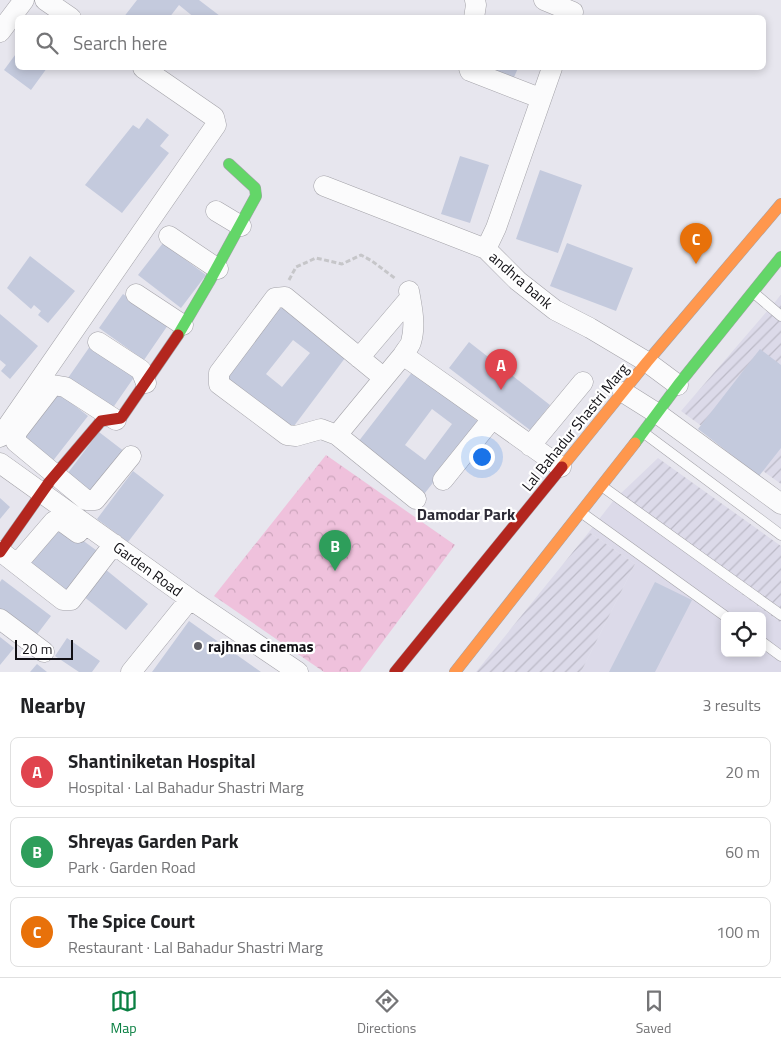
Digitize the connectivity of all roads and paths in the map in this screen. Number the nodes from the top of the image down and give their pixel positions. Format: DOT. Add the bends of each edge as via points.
graph roads {
  1 [pos="45,0"];
  2 [pos="475,0"];
  3 [pos="544,0"];
  4 [pos="15,4"];
  5 [pos="574,10"];
  6 [pos="66,15"];
  7 [pos="474,15"];
  8 [pos="0,32"];
  9 [pos="146,70"];
  10 [pos="470,70"];
  11 [pos="551,70"];
  12 [pos="540,98"];
  13 [pos="229,164"];
  14 [pos="324,186"];
  15 [pos="781,204"];
  16 [pos="216,211"];
  17 [pos="241,226"];
  18 [pos="169,236"];
  19 [pos="486,249"];
  20 [pos="781,257"];
  21 [pos="218,269"];
  22 [pos="753,292"];
  23 [pos="409,293"];
  24 [pos="136,294"];
  25 [pos="285,297"];
  26 [pos="781,316"];
  27 [pos="183,325"];
  28 [pos="98,342"];
  29 [pos="403,355"];
  30 [pos="359,358"];
  31 [pos="647,362"];
  32 [pos="384,378"];
  33 [pos="583,382"];
  34 [pos="146,384"];
  35 [pos="678,385"];
  36 [pos="623,392"];
  37 [pos="658,414"];
  38 [pos="492,419"];
  39 [pos="116,420"];
  40 [pos="643,432"];
  41 [pos="337,435"];
  42 [pos="0,437"];
  43 [pos="530,446"];
  44 [pos="131,456"];
  45 [pos="0,463"];
  46 [pos="561,467"];
  47 [pos="55,475"];
  48 [pos="443,480"];
  49 [pos="601,485"];
  50 [pos="42,493"];
  51 [pos="416,499"];
  52 [pos="781,504"];
  53 [pos="581,512"];
  54 [pos="781,535"];
  55 [pos="110,549"];
  56 [pos="0,552"];
  57 [pos="17,564"];
  58 [pos="190,599"];
  59 [pos="721,612"];
  60 [pos="781,615"];
  61 [pos="0,619"];
  62 [pos="766,645"];
  63 [pos="44,652"];
  64 [pos="781,656"];
  65 [pos="131,672"];
  66 [pos="298,672"];
  67 [pos="395,672"];
  68 [pos="454,672"];
  1 -- 6 [label="street"];
  2 -- 7 [label="street"];
  3 -- 5 [label="street"];
  4 -- 8 [label="street"];
  9 -- 42 [label="street" via="214,117 216,124"];
  10 -- 12 [label="street"];
  11 -- 12 [label="street"];
  12 -- 19 [label="street"];
  13 -- 17 [label="main road" via="255,188 256,196"];
  14 -- 19 [label="street, andhra bank"];
  15 -- 31 [label="main road, Lal Bahadur Shastri Marg"];
  16 -- 17 [label="street"];
  17 -- 21 [label="main road"];
  18 -- 21 [label="street"];
  19 -- 31 [label="street, andhra bank" via="518,281 555,310"];
  20 -- 22 [label="main road"];
  21 -- 27 [label="main road"];
  22 -- 26 [label="lane"];
  22 -- 35 [label="main road"];
  23 -- 25 [label="path" via="361,255 342,264 316,258 296,268 288,282"];
  23 -- 29 [label="street" via="413,325 411,343"];
  23 -- 30 [label="street"];
  24 -- 27 [label="street"];
  25 -- 30 [label="street"];
  25 -- 41 [label="street" via="275,298 219,374 220,384 287,435 296,436 321,429"];
  27 -- 34 [label="main road"];
  28 -- 34 [label="street" via="141,370"];
  29 -- 32 [label="street"];
  29 -- 38 [label="street"];
  30 -- 32 [label="street"];
  31 -- 35 [label="street, andhra bank"];
  31 -- 36 [label="main road, Lal Bahadur Shastri Marg"];
  32 -- 41 [label="street"];
  33 -- 43 [label="street"];
  34 -- 39 [label="main road"];
  35 -- 37 [label="main road"];
  36 -- 37 [label="street"];
  36 -- 46 [label="main road, Lal Bahadur Shastri Marg"];
  37 -- 40 [label="main road"];
  37 -- 52 [label="street"];
  38 -- 43 [label="street"];
  38 -- 48 [label="street"];
  39 -- 47 [label="main road" via="101,421"];
  39 -- 47 [label="street" via="65,387 53,385 16,433 16,442"];
  40 -- 49 [label="main road"];
  40 -- 54 [label="lane"];
  41 -- 51 [label="street"];
  43 -- 46 [label="street"];
  44 -- 47 [label="street" via="95,500 86,500"];
  45 -- 50 [label="street, Garden Road"];
  46 -- 67 [label="main road, Lal Bahadur Shastri Marg"];
  47 -- 50 [label="main road"];
  49 -- 53 [label="main road"];
  49 -- 60 [label="lane"];
  50 -- 55 [label="street, Garden Road"];
  50 -- 56 [label="main road"];
  53 -- 59 [label="lane"];
  53 -- 68 [label="main road"];
  55 -- 57 [label="street" via="60,520 54,521"];
  55 -- 57 [label="street" via="71,600 64,600"];
  55 -- 58 [label="street, Garden Road"];
  56 -- 57 [label="street"];
  58 -- 65 [label="street"];
  58 -- 66 [label="street, Garden Road"];
  61 -- 63 [label="street"];
  62 -- 64 [label="lane"];
}
